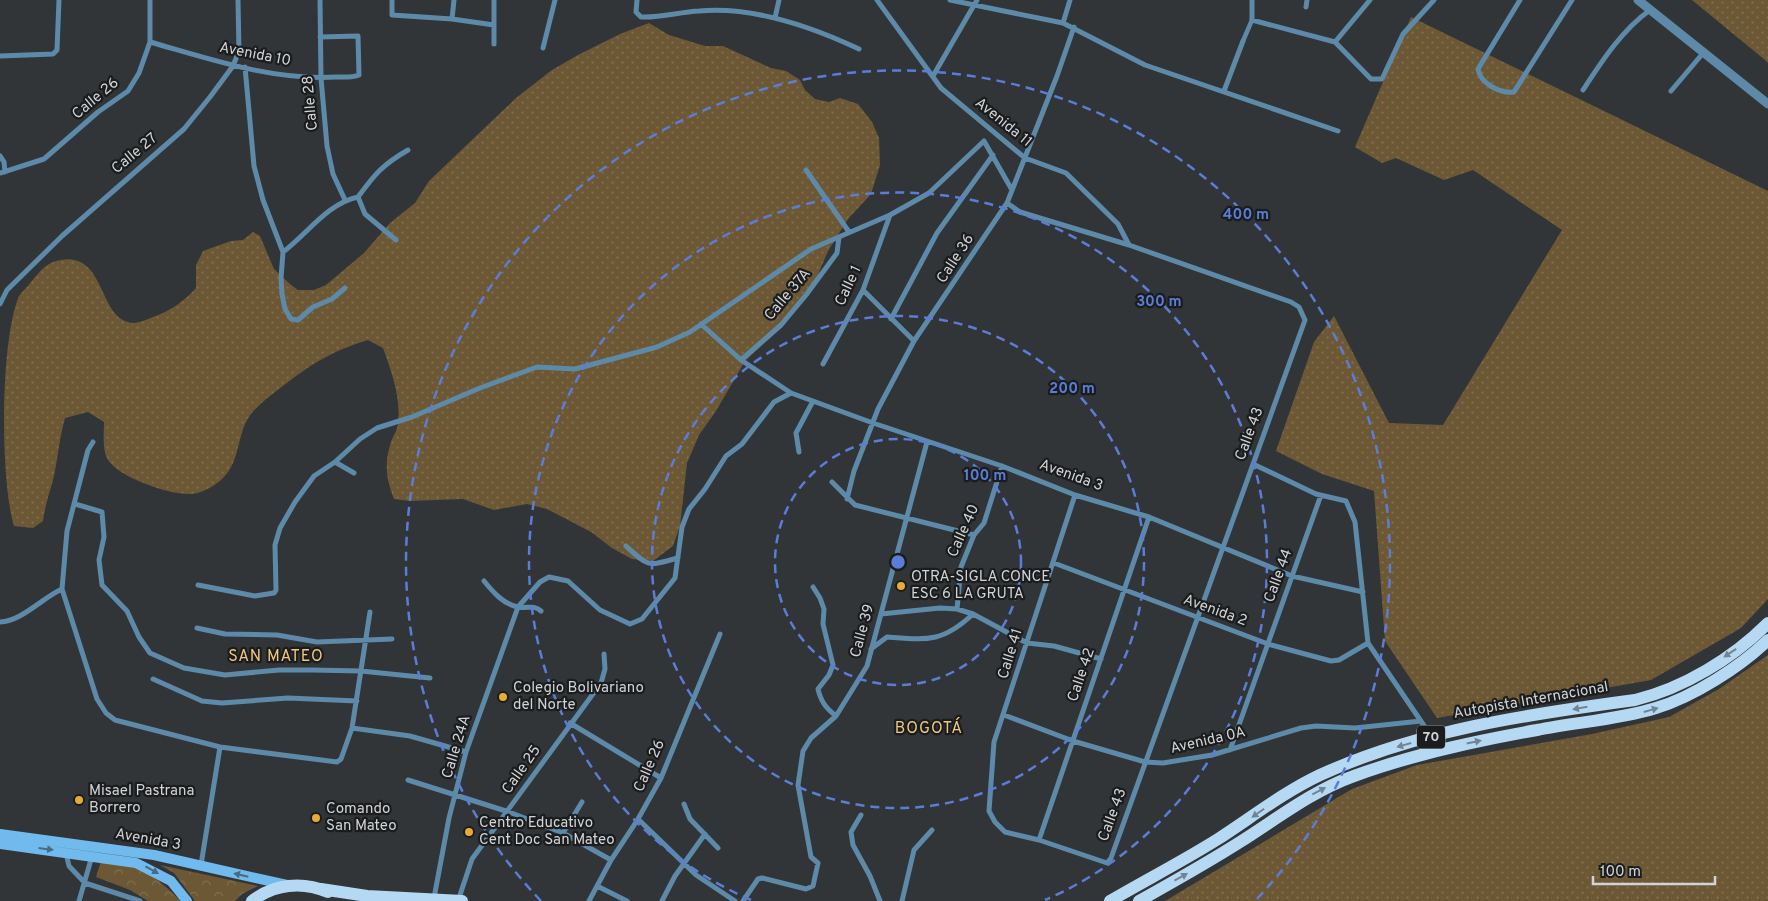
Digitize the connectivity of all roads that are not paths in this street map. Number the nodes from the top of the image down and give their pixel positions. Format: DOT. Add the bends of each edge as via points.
graph roads {
  1 [pos="59,0"];
  2 [pos="150,0"];
  3 [pos="238,0"];
  4 [pos="320,0"];
  5 [pos="392,0"];
  6 [pos="454,0"];
  7 [pos="494,0"];
  8 [pos="555,0"];
  9 [pos="637,0"];
  10 [pos="779,0"];
  11 [pos="877,0"];
  12 [pos="950,0"];
  13 [pos="977,0"];
  14 [pos="1070,0"];
  15 [pos="1252,0"];
  16 [pos="1307,0"];
  17 [pos="1370,0"];
  18 [pos="1434,0"];
  19 [pos="1520,0"];
  20 [pos="1572,0"];
  21 [pos="1638,0"];
  22 [pos="975,6"];
  23 [pos="1306,7"];
  24 [pos="1650,10"];
  25 [pos="775,18"];
  26 [pos="452,19"];
  27 [pos="1252,20"];
  28 [pos="1063,23"];
  29 [pos="494,25"];
  30 [pos="1074,27"];
  31 [pos="320,37"];
  32 [pos="1243,41"];
  33 [pos="150,42"];
  34 [pos="1335,42"];
  35 [pos="494,44"];
  36 [pos="543,48"];
  37 [pos="859,49"];
  38 [pos="1704,52"];
  39 [pos="0,56"];
  40 [pos="233,66"];
  41 [pos="245,67"];
  42 [pos="933,76"];
  43 [pos="321,78"];
  44 [pos="1583,90"];
  45 [pos="1671,90"];
  46 [pos="1224,91"];
  47 [pos="1768,104"];
  48 [pos="992,130"];
  49 [pos="1338,131"];
  50 [pos="984,141"];
  51 [pos="408,150"];
  52 [pos="993,155"];
  53 [pos="0,156"];
  54 [pos="1024,158"];
  55 [pos="806,170"];
  56 [pos="3,173"];
  57 [pos="1012,190"];
  58 [pos="358,197"];
  59 [pos="345,200"];
  60 [pos="1008,203"];
  61 [pos="890,215"];
  62 [pos="849,232"];
  63 [pos="838,236"];
  64 [pos="396,240"];
  65 [pos="1128,245"];
  66 [pos="283,252"];
  67 [pos="345,288"];
  68 [pos="863,290"];
  69 [pos="0,304"];
  70 [pos="891,319"];
  71 [pos="700,324"];
  72 [pos="914,341"];
  73 [pos="741,360"];
  74 [pos="824,364"];
  75 [pos="791,393"];
  76 [pos="813,401"];
  77 [pos="873,423"];
  78 [pos="93,442"];
  79 [pos="927,442"];
  80 [pos="799,452"];
  81 [pos="335,462"];
  82 [pos="1253,464"];
  83 [pos="1002,466"];
  84 [pos="354,473"];
  85 [pos="832,482"];
  86 [pos="1321,495"];
  87 [pos="1075,496"];
  88 [pos="847,499"];
  89 [pos="75,504"];
  90 [pos="1149,517"];
  91 [pos="908,520"];
  92 [pos="974,535"];
  93 [pos="626,546"];
  94 [pos="1223,546"];
  95 [pos="678,558"];
  96 [pos="1054,563"];
  97 [pos="1292,576"];
  98 [pos="484,581"];
  99 [pos="198,585"];
  100 [pos="813,587"];
  101 [pos="62,589"];
  102 [pos="1124,591"];
  103 [pos="1363,592"];
  104 [pos="518,607"];
  105 [pos="956,609"];
  106 [pos="541,611"];
  107 [pos="370,612"];
  108 [pos="880,614"];
  109 [pos="974,614"];
  110 [pos="1197,618"];
  111 [pos="0,622"];
  112 [pos="1768,623"];
  113 [pos="197,628"];
  114 [pos="720,634"];
  115 [pos="392,639"];
  116 [pos="1768,640"];
  117 [pos="366,642"];
  118 [pos="1027,643"];
  119 [pos="1368,643"];
  120 [pos="1268,644"];
  121 [pos="870,650"];
  122 [pos="604,654"];
  123 [pos="1101,659"];
  124 [pos="361,671"];
  125 [pos="430,678"];
  126 [pos="153,679"];
  127 [pos="357,701"];
  128 [pos="1004,715"];
  129 [pos="836,716"];
  130 [pos="1421,721"];
  131 [pos="570,723"];
  132 [pos="352,728"];
  133 [pos="1431,737"];
  134 [pos="1073,741"];
  135 [pos="220,747"];
  136 [pos="1230,750"];
  137 [pos="466,752"];
  138 [pos="1145,762"];
  139 [pos="661,778"];
  140 [pos="408,780"];
  141 [pos="456,794"];
  142 [pos="582,802"];
  143 [pos="684,804"];
  144 [pos="509,812"];
  145 [pos="862,815"];
  146 [pos="638,819"];
  147 [pos="932,830"];
  148 [pos="0,834"];
  149 [pos="563,834"];
  150 [pos="705,834"];
  151 [pos="1039,840"];
  152 [pos="0,844"];
  153 [pos="718,848"];
  154 [pos="66,852"];
  155 [pos="92,856"];
  156 [pos="610,860"];
  157 [pos="684,863"];
  158 [pos="201,865"];
  159 [pos="85,884"];
  160 [pos="288,886"];
  161 [pos="597,886"];
  162 [pos="321,889"];
  163 [pos="434,898"];
  164 [pos="79,901"];
  165 [pos="140,901"];
  166 [pos="187,901"];
  167 [pos="252,901"];
  168 [pos="341,901"];
  169 [pos="458,901"];
  170 [pos="462,901"];
  171 [pos="589,901"];
  172 [pos="627,901"];
  173 [pos="662,901"];
  174 [pos="735,901"];
  175 [pos="742,901"];
  176 [pos="880,901"];
  177 [pos="902,901"];
  178 [pos="1110,901"];
  179 [pos="1139,901"];
  1 -- 39 [label="street" via="57,50 47,55"];
  2 -- 33 [label="street, Calle 26"];
  3 -- 40 [label="street, Calle 27" via="240,51"];
  4 -- 31 [label="street, Calle 28"];
  5 -- 26 [label="street" via="392,15"];
  6 -- 26 [label="street"];
  7 -- 29 [label="street"];
  8 -- 36 [label="street"];
  9 -- 25 [label="street" via="636,12 641,17 665,17 699,10 735,11"];
  10 -- 25 [label="street"];
  11 -- 42 [label="street, Avenida 11"];
  12 -- 22 [label="street"];
  13 -- 22 [label="street"];
  14 -- 28 [label="street"];
  15 -- 27 [label="street"];
  16 -- 23 [label="street"];
  17 -- 34 [label="street"];
  18 -- 34 [label="street" via="1403,34 1382,79 1371,79"];
  19 -- 20 [label="street" via="1478,69 1484,82 1507,93 1514,92"];
  21 -- 24 [label="street"];
  22 -- 28 [label="street"];
  22 -- 42 [label="street"];
  24 -- 38 [label="street"];
  24 -- 44 [label="street" via="1604,58"];
  25 -- 37 [label="street" via="827,34"];
  26 -- 29 [label="street"];
  27 -- 32 [label="street"];
  27 -- 34 [label="street"];
  28 -- 30 [label="street"];
  29 -- 35 [label="street"];
  30 -- 46 [label="street" via="1145,65"];
  30 -- 54 [label="street, Calle 36"];
  31 -- 43 [label="street, Calle 28"];
  31 -- 43 [label="street, Avenida 10" via="358,36 360,71 357,76"];
  32 -- 46 [label="street"];
  33 -- 40 [label="street, Avenida 10"];
  33 -- 56 [label="street, Calle 26" via="139,73 128,91 98,112 48,157"];
  38 -- 45 [label="street"];
  38 -- 47 [label="street"];
  40 -- 41 [label="street, Avenida 10"];
  40 -- 69 [label="street, Calle 27" via="184,129 62,236 8,290"];
  41 -- 43 [label="street, Avenida 10"];
  41 -- 66 [label="street" via="254,166"];
  42 -- 48 [label="street, Avenida 11" via="941,88"];
  43 -- 59 [label="street, Calle 28" via="332,174"];
  46 -- 49 [label="street"];
  48 -- 50 [label="street"];
  48 -- 54 [label="street, Avenida 11"];
  50 -- 52 [label="street"];
  50 -- 61 [label="street" via="929,193"];
  51 -- 58 [label="street" via="372,177"];
  52 -- 57 [label="street"];
  52 -- 70 [label="street" via="937,233"];
  53 -- 56 [label="street" via="4,162"];
  54 -- 57 [label="street, Calle 36"];
  54 -- 65 [label="street, Avenida 11" via="1066,172 1118,224"];
  55 -- 62 [label="street"];
  57 -- 60 [label="street, Calle 36"];
  58 -- 59 [label="street"];
  58 -- 64 [label="street" via="365,214"];
  59 -- 66 [label="street"];
  60 -- 65 [label="street, Calle 43" via="1020,212"];
  60 -- 72 [label="street, Calle 36"];
  61 -- 62 [label="street"];
  61 -- 68 [label="street, Calle 1"];
  62 -- 63 [label="street"];
  63 -- 71 [label="street" via="811,249"];
  63 -- 73 [label="street, Calle 37A" via="837,253 806,295 781,325"];
  65 -- 82 [label="street, Calle 43" via="1299,307 1305,320"];
  66 -- 67 [label="street" via="282,294 291,319 305,316 313,307 332,299"];
  68 -- 70 [label="street"];
  68 -- 74 [label="street, Calle 1"];
  70 -- 72 [label="street"];
  71 -- 73 [label="street, Avenida 3"];
  71 -- 81 [label="street" via="657,347 575,369 537,367 480,388 432,410 377,428"];
  72 -- 77 [label="street, Calle 36"];
  73 -- 75 [label="street, Avenida 3"];
  75 -- 76 [label="street, Avenida 3"];
  75 -- 95 [label="street" via="774,402 742,444 726,456 706,489 688,509"];
  76 -- 77 [label="street, Avenida 3"];
  76 -- 80 [label="street" via="796,433"];
  77 -- 79 [label="street, Avenida 3"];
  77 -- 88 [label="street, Calle 36"];
  78 -- 89 [label="street" via="88,450"];
  79 -- 83 [label="street, Avenida 3"];
  79 -- 91 [label="street, Calle 39"];
  81 -- 84 [label="street"];
  81 -- 99 [label="street" via="314,476 294,502 280,528 274,593 255,596"];
  82 -- 86 [label="street"];
  82 -- 94 [label="street, Calle 43"];
  83 -- 87 [label="street, Avenida 3"];
  83 -- 92 [label="street, Calle 40" via="984,523"];
  85 -- 88 [label="street"];
  86 -- 97 [label="street, Calle 44"];
  86 -- 103 [label="street" via="1346,501 1352,511"];
  87 -- 90 [label="street, Avenida 3"];
  87 -- 96 [label="street, Calle 41"];
  88 -- 91 [label="street" via="855,506"];
  89 -- 101 [label="street" via="66,531"];
  89 -- 124 [label="street" via="102,512 104,537 99,560 102,585 127,611 150,653 184,668 225,675 280,670"];
  90 -- 94 [label="street, Avenida 3"];
  90 -- 102 [label="street, Calle 42"];
  91 -- 92 [label="street"];
  91 -- 108 [label="street, Calle 39"];
  92 -- 105 [label="street, Calle 40" via="961,567"];
  93 -- 95 [label="street" via="646,564"];
  94 -- 97 [label="street, Avenida 3"];
  94 -- 110 [label="street, Calle 43"];
  95 -- 104 [label="street" via="675,578 636,623 630,624 600,610 568,581 549,577 540,582"];
  96 -- 102 [label="street, Avenida 2"];
  96 -- 118 [label="street, Calle 41"];
  97 -- 103 [label="street, Avenida 3"];
  97 -- 120 [label="street, Calle 44"];
  98 -- 104 [label="street" via="498,598"];
  100 -- 129 [label="street" via="824,609 823,624 833,665 818,689 826,708"];
  101 -- 111 [label="street" via="48,595 23,614"];
  101 -- 135 [label="street" via="97,699 106,712 115,720"];
  102 -- 110 [label="street, Avenida 2"];
  102 -- 123 [label="street, Calle 42"];
  103 -- 119 [label="street"];
  104 -- 106 [label="street" via="533,606"];
  104 -- 137 [label="street, Calle 24A"];
  105 -- 108 [label="street"];
  105 -- 109 [label="street"];
  107 -- 117 [label="street"];
  108 -- 121 [label="street, Calle 39"];
  109 -- 118 [label="street"];
  109 -- 121 [label="street" via="950,633 918,639 887,637"];
  110 -- 120 [label="street, Avenida 2"];
  110 -- 138 [label="street, Calle 43"];
  112 -- 133 [label="main road, Autopista Internacional / 70, one-way" via="1732,652 1664,692"];
  113 -- 117 [label="street" via="225,634 277,635 317,642"];
  114 -- 139 [label="street, Calle 26"];
  115 -- 117 [label="street"];
  179 -- 116 [label="main road, Autopista Internacional / 70, one-way" via="1224,852 1298,802 1340,782 1397,761 1447,748 1664,706 1698,690"];
  117 -- 124 [label="street"];
  118 -- 123 [label="street" via="1054,646"];
  118 -- 128 [label="street, Calle 41"];
  119 -- 120 [label="street, Avenida 2" via="1331,662"];
  119 -- 130 [label="street"];
  120 -- 136 [label="street, Calle 44"];
  121 -- 129 [label="street, Calle 39" via="867,666"];
  122 -- 131 [label="street, Calle 25" via="605,669 601,683"];
  123 -- 134 [label="street, Calle 42"];
  124 -- 125 [label="street"];
  124 -- 127 [label="street"];
  126 -- 127 [label="street" via="202,701 288,698"];
  127 -- 132 [label="street"];
  128 -- 134 [label="street, Avenida 0A"];
  128 -- 151 [label="street, Calle 41" via="994,742 989,811 1004,832"];
  129 -- 175 [label="street, Calle 39" via="805,744 799,767 798,785 806,838 811,857 818,863 813,886 762,878"];
  130 -- 133 [label="street"];
  130 -- 136 [label="street, Avenida 0A" via="1355,728 1300,728"];
  131 -- 139 [label="street"];
  131 -- 144 [label="street, Calle 25"];
  132 -- 135 [label="street" via="342,759 337,762"];
  132 -- 137 [label="street" via="410,736"];
  133 -- 178 [label="main road, Autopista Internacional / 70, one-way" via="1369,756 1308,781 1210,844"];
  134 -- 138 [label="street, Avenida 0A"];
  134 -- 151 [label="street, Calle 42"];
  135 -- 158 [label="street"];
  136 -- 138 [label="street, Avenida 0A" via="1182,761"];
  137 -- 141 [label="street, Calle 24A"];
  138 -- 151 [label="street, Calle 43" via="1109,861"];
  139 -- 146 [label="street, Calle 26"];
  140 -- 141 [label="street"];
  141 -- 144 [label="street"];
  141 -- 163 [label="street, Calle 24A"];
  142 -- 149 [label="street"];
  143 -- 150 [label="street" via="690,819"];
  144 -- 149 [label="street"];
  144 -- 169 [label="street, Calle 25" via="472,859"];
  145 -- 176 [label="street" via="851,832 853,845"];
  146 -- 156 [label="street, Calle 26"];
  146 -- 157 [label="street"];
  147 -- 177 [label="street" via="914,850"];
  148 -- 158 [label="main road, Avenida 3" via="154,854"];
  149 -- 156 [label="street"];
  150 -- 153 [label="street"];
  150 -- 157 [label="street"];
  152 -- 154 [label="main road, Avenida 3, one-way"];
  154 -- 155 [label="main road, Avenida 3"];
  154 -- 159 [label="street" via="69,866"];
  155 -- 159 [label="street"];
  155 -- 166 [label="main road, Avenida 3, one-way" via="129,861 149,868 171,881"];
  156 -- 161 [label="street, Calle 26"];
  157 -- 173 [label="street"];
  157 -- 174 [label="street"];
  160 -- 158 [label="main road, Avenida 3, one-way"];
  159 -- 164 [label="street"];
  159 -- 165 [label="street"];
  160 -- 162 [label="main road"];
  160 -- 167 [label="main road"];
  161 -- 171 [label="street, Calle 26"];
  161 -- 172 [label="street"];
  162 -- 163 [label="main road" via="367,896"];
  162 -- 168 [label="main road"];
  163 -- 169 [label="main road"];
  169 -- 170 [label="main road"];
}
